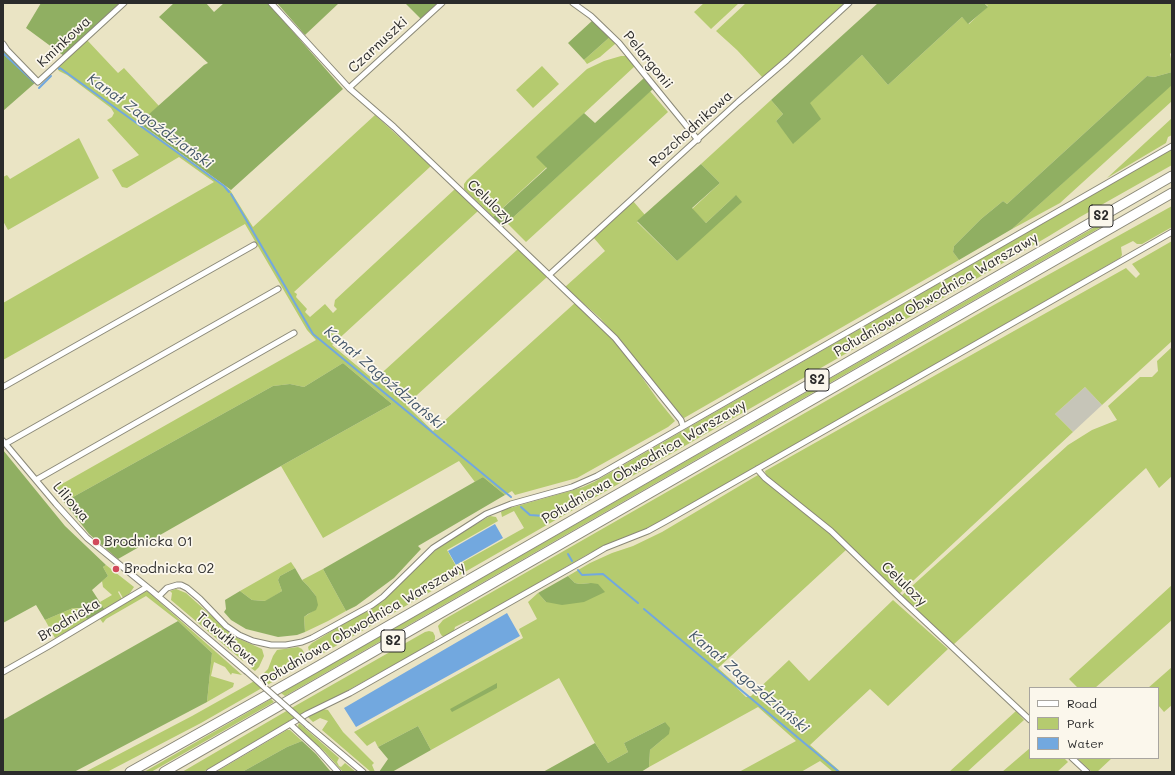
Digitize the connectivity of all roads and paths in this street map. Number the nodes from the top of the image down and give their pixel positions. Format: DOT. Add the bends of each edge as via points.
graph roads {
  1 [pos="124,3"];
  2 [pos="271,3"];
  3 [pos="442,3"];
  4 [pos="573,3"];
  5 [pos="849,3"];
  6 [pos="3,44"];
  7 [pos="349,88"];
  8 [pos="698,140"];
  9 [pos="1172,146"];
  10 [pos="1172,176"];
  11 [pos="1172,195"];
  12 [pos="1172,232"];
  13 [pos="254,245"];
  14 [pos="549,275"];
  15 [pos="278,289"];
  16 [pos="294,333"];
  17 [pos="3,387"];
  18 [pos="683,426"];
  19 [pos="4,442"];
  20 [pos="757,469"];
  21 [pos="36,480"];
  22 [pos="147,587"];
  23 [pos="158,596"];
  24 [pos="3,672"];
  25 [pos="1029,719"];
  26 [pos="290,724"];
  27 [pos="1073,759"];
  28 [pos="130,772"];
  29 [pos="164,772"];
  30 [pos="209,772"];
  31 [pos="338,772"];
  32 [pos="362,772"];
  33 [pos="1087,772"];
  1 -- 6 [label="street, Kminkowa" via="38,82"];
  2 -- 7 [label="street, Celulozy"];
  3 -- 7 [label="street, Czarnuszki"];
  4 -- 8 [label="street, Pelargonii" via="591,16 619,43"];
  5 -- 8 [label="street, Rozchodnikowa"];
  7 -- 14 [label="street, Celulozy" via="394,126"];
  8 -- 14 [label="street, Rozchodnikowa"];
  9 -- 18 [label="street"];
  10 -- 28 [label="highway, Południowa Obwodnica Warszawy / S2"];
  11 -- 29 [label="highway, Południowa Obwodnica Warszawy / S2"];
  12 -- 20 [label="street"];
  13 -- 17 [label="street"];
  14 -- 18 [label="street, Celulozy" via="615,338 681,420"];
  15 -- 19 [label="street"];
  16 -- 21 [label="street"];
  18 -- 23 [label="street" via="584,483 486,514 424,555 397,585 372,605 302,642 271,645 246,638 226,626 181,585 167,588"];
  19 -- 21 [label="street, Liliowa"];
  20 -- 25 [label="street, Celulozy" via="831,531"];
  20 -- 26 [label="street" via="648,532 605,548 350,693"];
  21 -- 22 [label="street, Liliowa" via="87,538"];
  22 -- 23 [label="street, Tawułkowa"];
  22 -- 24 [label="street, Brodnicka"];
  23 -- 32 [label="street, Tawułkowa, bridge"];
  26 -- 30 [label="street"];
  26 -- 31 [label="street"];
  27 -- 33 [label="street"];
}
